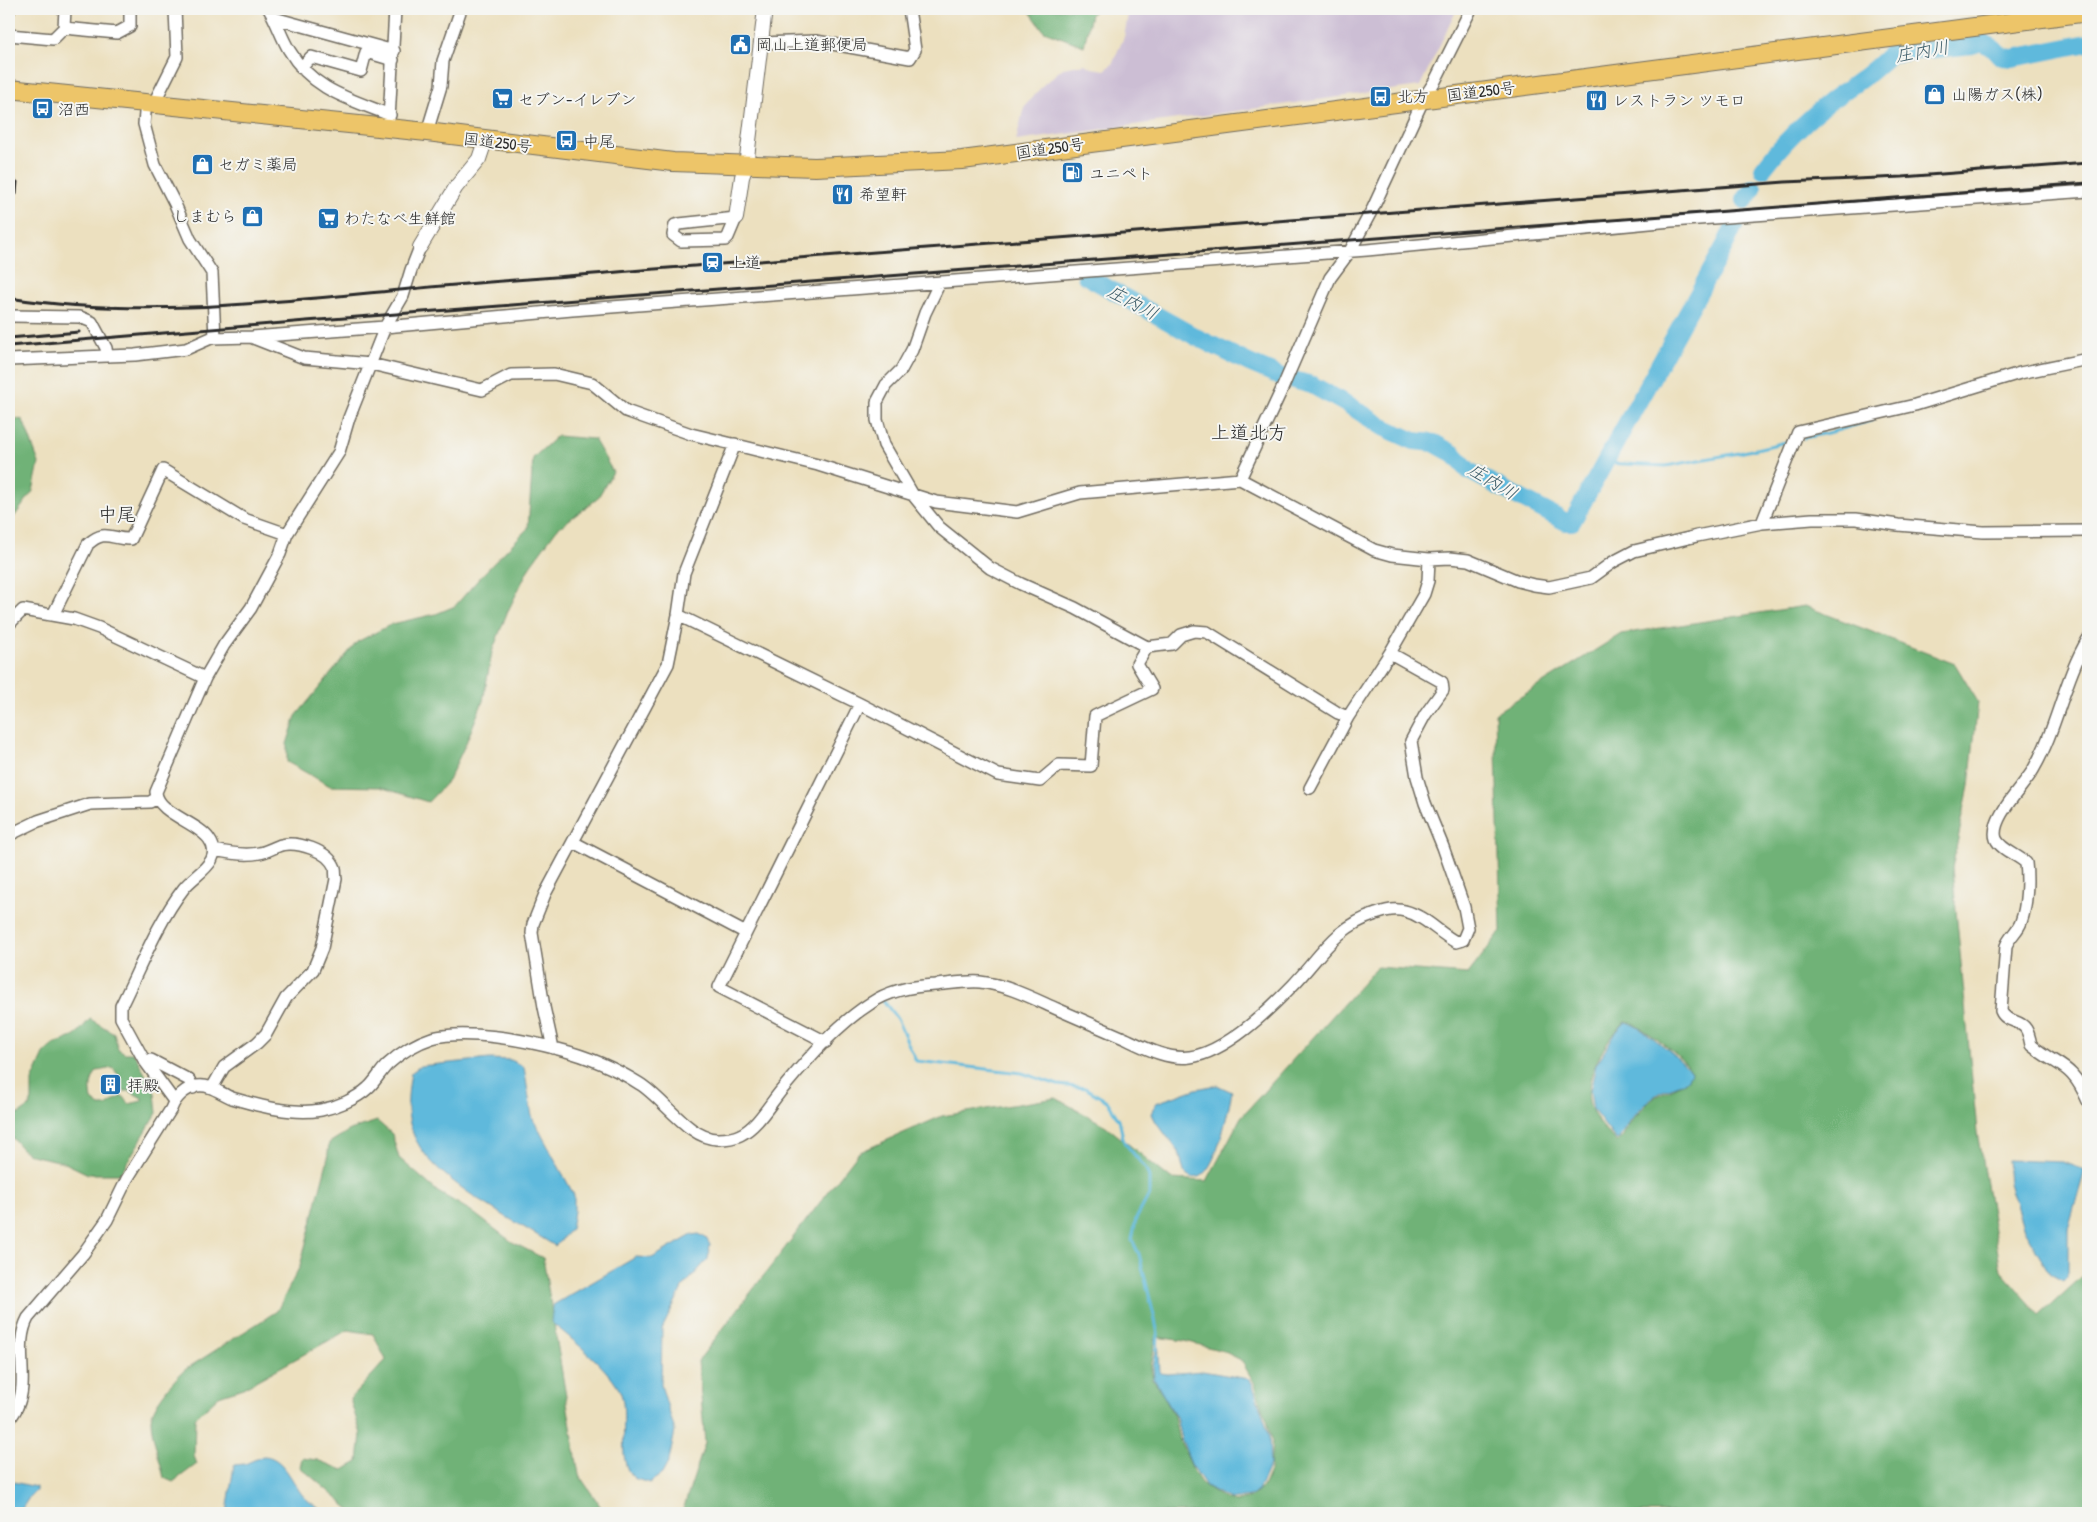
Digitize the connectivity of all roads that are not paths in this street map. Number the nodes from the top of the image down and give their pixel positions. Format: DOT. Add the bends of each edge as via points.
graph roads {
  1 [pos="65,9"];
  2 [pos="130,9"];
  3 [pos="175,9"];
  4 [pos="395,9"];
  5 [pos="461,9"];
  6 [pos="765,9"];
  7 [pos="909,9"];
  8 [pos="1471,9"];
  9 [pos="2088,12"];
  10 [pos="272,13"];
  11 [pos="64,28"];
  12 [pos="9,35"];
  13 [pos="762,43"];
  14 [pos="394,55"];
  15 [pos="302,68"];
  16 [pos="9,89"];
  17 [pos="1424,98"];
  18 [pos="150,103"];
  19 [pos="389,122"];
  20 [pos="427,132"];
  21 [pos="485,141"];
  22 [pos="746,166"];
  23 [pos="2088,191"];
  24 [pos="736,218"];
  25 [pos="420,247"];
  26 [pos="1350,251"];
  27 [pos="940,282"];
  28 [pos="9,316"];
  29 [pos="385,327"];
  30 [pos="252,337"];
  31 [pos="215,338"];
  32 [pos="107,356"];
  33 [pos="2088,359"];
  34 [pos="9,360"];
  35 [pos="371,364"];
  36 [pos="735,444"];
  37 [pos="1240,480"];
  38 [pos="913,495"];
  39 [pos="1762,523"];
  40 [pos="2088,531"];
  41 [pos="288,534"];
  42 [pos="1429,559"];
  43 [pos="53,616"];
  44 [pos="678,616"];
  45 [pos="9,624"];
  46 [pos="2088,639"];
  47 [pos="1147,647"];
  48 [pos="1390,653"];
  49 [pos="205,678"];
  50 [pos="860,704"];
  51 [pos="1348,717"];
  52 [pos="1310,788"];
  53 [pos="157,798"];
  54 [pos="9,835"];
  55 [pos="573,842"];
  56 [pos="214,850"];
  57 [pos="746,933"];
  58 [pos="826,1042"];
  59 [pos="553,1048"];
  60 [pos="144,1060"];
  61 [pos="193,1088"];
  62 [pos="212,1088"];
  63 [pos="174,1101"];
  64 [pos="2088,1101"];
  65 [pos="9,1420"];
  1 -- 11 [label="street"];
  2 -- 11 [label="street" via="130,26 117,33"];
  3 -- 18 [label="street" via="177,56"];
  4 -- 14 [label="street"];
  5 -- 20 [label="street" via="443,61 441,86"];
  6 -- 13 [label="street"];
  7 -- 13 [label="street" via="915,50 910,58 816,41"];
  8 -- 17 [label="street"];
  9 -- 17 [label="highway, 国道250号"];
  10 -- 14 [label="street"];
  10 -- 15 [label="street" via="281,37"];
  11 -- 12 [label="street" via="53,39"];
  13 -- 22 [label="street"];
  14 -- 15 [label="street" via="366,52 361,71 311,57"];
  14 -- 19 [label="street"];
  15 -- 19 [label="street" via="327,90"];
  16 -- 18 [label="highway, 国道250号"];
  17 -- 22 [label="highway, 国道250号" via="962,160 815,167"];
  17 -- 26 [label="street"];
  18 -- 19 [label="highway, 国道250号"];
  18 -- 31 [label="street" via="144,124 155,165 190,239 212,273"];
  19 -- 20 [label="highway, 国道250号"];
  20 -- 21 [label="highway, 国道250号"];
  21 -- 22 [label="highway, 国道250号" via="673,162"];
  21 -- 25 [label="street" via="478,159"];
  22 -- 24 [label="street"];
  23 -- 26 [label="street" via="1671,221"];
  24 -- 24 [label="street" via="725,240 681,241 673,235 675,225"];
  25 -- 29 [label="street" via="403,296"];
  26 -- 27 [label="street"];
  26 -- 37 [label="street" via="1330,278"];
  27 -- 29 [label="street"];
  27 -- 38 [label="street" via="912,350 877,402 876,420 884,445"];
  28 -- 32 [label="street" via="80,318 92,322"];
  29 -- 30 [label="street"];
  29 -- 35 [label="street"];
  30 -- 31 [label="street"];
  30 -- 35 [label="street" via="304,358"];
  31 -- 32 [label="street" via="186,349"];
  32 -- 34 [label="street"];
  33 -- 39 [label="street" via="2020,372 1916,405 1798,432"];
  35 -- 36 [label="street" via="482,390 511,375 554,374 592,383 626,411 691,434"];
  35 -- 41 [label="street" via="339,452"];
  36 -- 38 [label="street" via="818,465"];
  36 -- 44 [label="street" via="684,573"];
  37 -- 38 [label="street" via="1080,493 1017,512 936,502"];
  37 -- 42 [label="street" via="1374,550"];
  38 -- 47 [label="street" via="939,528 990,568"];
  39 -- 40 [label="street" via="1856,519 1898,526 1983,532"];
  39 -- 42 [label="street" via="1634,551 1592,578 1549,587 1518,581 1468,560"];
  41 -- 43 [label="street" via="244,519 163,470 131,539 105,534 88,544"];
  41 -- 49 [label="street" via="251,608 224,644"];
  42 -- 48 [label="street" via="1424,594"];
  43 -- 45 [label="street" via="23,610"];
  43 -- 49 [label="street" via="99,628"];
  44 -- 50 [label="street"];
  44 -- 55 [label="street" via="668,664"];
  46 -- 64 [label="street" via="2033,771 2000,817 1996,839 2026,862 2027,871 2021,923 2006,946 2001,1011 2006,1019 2027,1030 2031,1045 2072,1072"];
  47 -- 50 [label="street" via="1137,664 1152,689 1096,716 1091,766 1058,765 1040,781 998,776"];
  47 -- 51 [label="street" via="1172,644 1181,635 1194,631 1207,632"];
  48 -- 51 [label="street"];
  48 -- 58 [label="street" via="1442,682 1443,690 1411,742 1425,803 1464,907 1468,928 1463,940 1456,942 1441,934 1428,921 1406,911 1388,910 1357,920 1336,936 1295,984 1252,1023 1229,1041 1203,1054 1186,1058 1158,1054 1025,994 978,982 916,986 887,994 851,1018"];
  49 -- 53 [label="street" via="163,774"];
  50 -- 57 [label="street"];
  51 -- 52 [label="street"];
  53 -- 54 [label="street" via="150,802 90,804 38,821"];
  53 -- 56 [label="street" via="161,805 199,830"];
  55 -- 57 [label="street"];
  55 -- 59 [label="street" via="545,894 532,933"];
  56 -- 60 [label="street" via="206,868 186,885 166,912 122,1006 122,1018"];
  56 -- 62 [label="street" via="260,854 283,844 302,846 329,859 335,868 336,879 322,948 312,970 286,998 266,1034 224,1067"];
  57 -- 58 [label="street" via="720,987"];
  58 -- 59 [label="street" via="753,1125 739,1135 721,1139 711,1139 690,1129 641,1084 593,1060"];
  59 -- 62 [label="street" via="496,1037 431,1038 387,1065 369,1087 345,1102 318,1111 284,1110 230,1097"];
  60 -- 61 [label="street" via="152,1060 189,1080"];
  60 -- 63 [label="street"];
  61 -- 62 [label="street"];
  61 -- 63 [label="street"];
  63 -- 65 [label="street" via="127,1179 107,1220 23,1328 22,1391 18,1407"];
}
